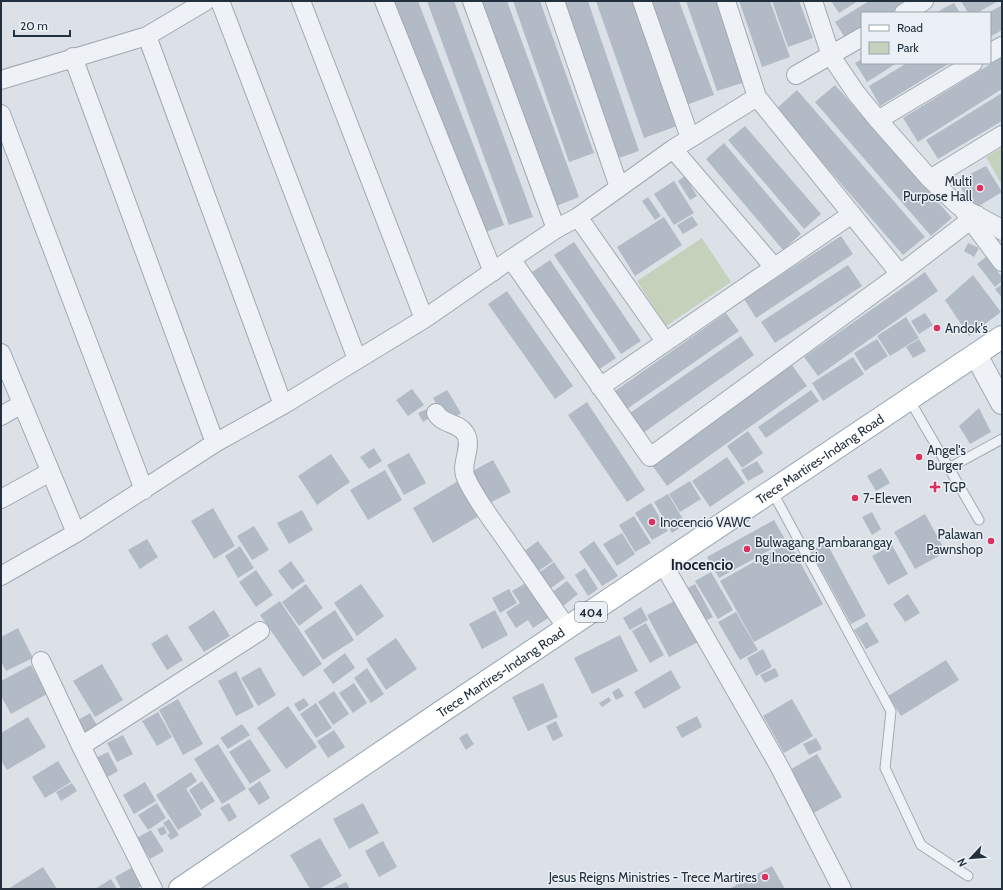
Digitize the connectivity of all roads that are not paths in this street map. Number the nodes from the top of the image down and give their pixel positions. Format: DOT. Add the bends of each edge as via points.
graph roads {
  1 [pos="206,1"];
  2 [pos="220,1"];
  3 [pos="301,1"];
  4 [pos="384,1"];
  5 [pos="472,1"];
  6 [pos="555,1"];
  7 [pos="642,1"];
  8 [pos="726,1"];
  9 [pos="813,1"];
  10 [pos="924,1"];
  11 [pos="906,12"];
  12 [pos="147,36"];
  13 [pos="861,39"];
  14 [pos="1002,46"];
  15 [pos="991,52"];
  16 [pos="831,56"];
  17 [pos="73,57"];
  18 [pos="971,64"];
  19 [pos="796,75"];
  20 [pos="1,80"];
  21 [pos="757,97"];
  22 [pos="1,114"];
  23 [pos="878,120"];
  24 [pos="1002,135"];
  25 [pos="690,138"];
  26 [pos="673,149"];
  27 [pos="930,179"];
  28 [pos="619,187"];
  29 [pos="852,214"];
  30 [pos="578,217"];
  31 [pos="973,217"];
  32 [pos="1001,227"];
  33 [pos="556,229"];
  34 [pos="983,237"];
  35 [pos="512,259"];
  36 [pos="1002,262"];
  37 [pos="774,267"];
  38 [pos="493,272"];
  39 [pos="900,274"];
  40 [pos="424,319"];
  41 [pos="1002,338"];
  42 [pos="665,341"];
  43 [pos="1,353"];
  44 [pos="976,355"];
  45 [pos="357,359"];
  46 [pos="600,387"];
  47 [pos="909,400"];
  48 [pos="1002,403"];
  49 [pos="22,404"];
  50 [pos="283,405"];
  51 [pos="436,414"];
  52 [pos="1,416"];
  53 [pos="1002,439"];
  54 [pos="215,443"];
  55 [pos="949,468"];
  56 [pos="50,472"];
  57 [pos="144,490"];
  58 [pos="772,491"];
  59 [pos="1,499"];
  60 [pos="979,520"];
  61 [pos="76,533"];
  62 [pos="663,564"];
  63 [pos="1,576"];
  64 [pos="567,628"];
  65 [pos="260,632"];
  66 [pos="41,661"];
  67 [pos="81,746"];
  68 [pos="968,876"];
  69 [pos="152,889"];
  70 [pos="180,889"];
  71 [pos="842,889"];
  1 -- 12 [label="street"];
  2 -- 45 [label="street"];
  3 -- 40 [label="street"];
  4 -- 38 [label="street"];
  5 -- 33 [label="street"];
  6 -- 28 [label="street"];
  7 -- 25 [label="street"];
  8 -- 21 [label="street"];
  9 -- 16 [label="street"];
  10 -- 11 [label="street"];
  12 -- 17 [label="street"];
  12 -- 50 [label="street"];
  13 -- 16 [label="street"];
  14 -- 15 [label="street"];
  16 -- 19 [label="street"];
  16 -- 23 [label="street"];
  17 -- 20 [label="street"];
  17 -- 54 [label="street"];
  18 -- 23 [label="street"];
  21 -- 25 [label="street"];
  21 -- 29 [label="street"];
  22 -- 57 [label="street"];
  23 -- 27 [label="street"];
  24 -- 27 [label="street"];
  25 -- 26 [label="street"];
  26 -- 28 [label="street"];
  26 -- 37 [label="street"];
  27 -- 31 [label="street"];
  28 -- 30 [label="street"];
  29 -- 37 [label="street"];
  29 -- 39 [label="street"];
  30 -- 33 [label="street"];
  30 -- 42 [label="street"];
  31 -- 32 [label="street"];
  31 -- 34 [label="street"];
  31 -- 39 [label="street"];
  32 -- 34 [label="street"];
  33 -- 35 [label="street"];
  34 -- 36 [label="street"];
  35 -- 38 [label="street"];
  35 -- 46 [label="street"];
  37 -- 42 [label="street"];
  38 -- 40 [label="street"];
  39 -- 46 [label="street" via="650,458"];
  40 -- 45 [label="street"];
  41 -- 44 [label="main road, Trece Martires-Indang Road / 404"];
  42 -- 46 [label="street"];
  43 -- 49 [label="street"];
  44 -- 47 [label="main road, Trece Martires-Indang Road / 404"];
  44 -- 48 [label="street"];
  45 -- 50 [label="street"];
  47 -- 55 [label="lane"];
  47 -- 58 [label="main road, Trece Martires-Indang Road / 404"];
  49 -- 52 [label="street"];
  49 -- 56 [label="street"];
  50 -- 54 [label="street"];
  51 -- 64 [label="street" via="442,421 457,426 466,435 466,479 487,514"];
  53 -- 55 [label="lane"];
  54 -- 57 [label="street"];
  55 -- 60 [label="lane"];
  56 -- 59 [label="street"];
  56 -- 61 [label="street"];
  57 -- 61 [label="street"];
  58 -- 62 [label="main road, Trece Martires-Indang Road / 404"];
  58 -- 68 [label="lane" via="890,711 885,768 921,845"];
  61 -- 63 [label="street"];
  62 -- 64 [label="main road, Trece Martires-Indang Road / 404"];
  62 -- 71 [label="street" via="778,764"];
  64 -- 70 [label="main road, Trece Martires-Indang Road / 404"];
  65 -- 67 [label="street"];
  66 -- 67 [label="street"];
  67 -- 69 [label="street"];
}
